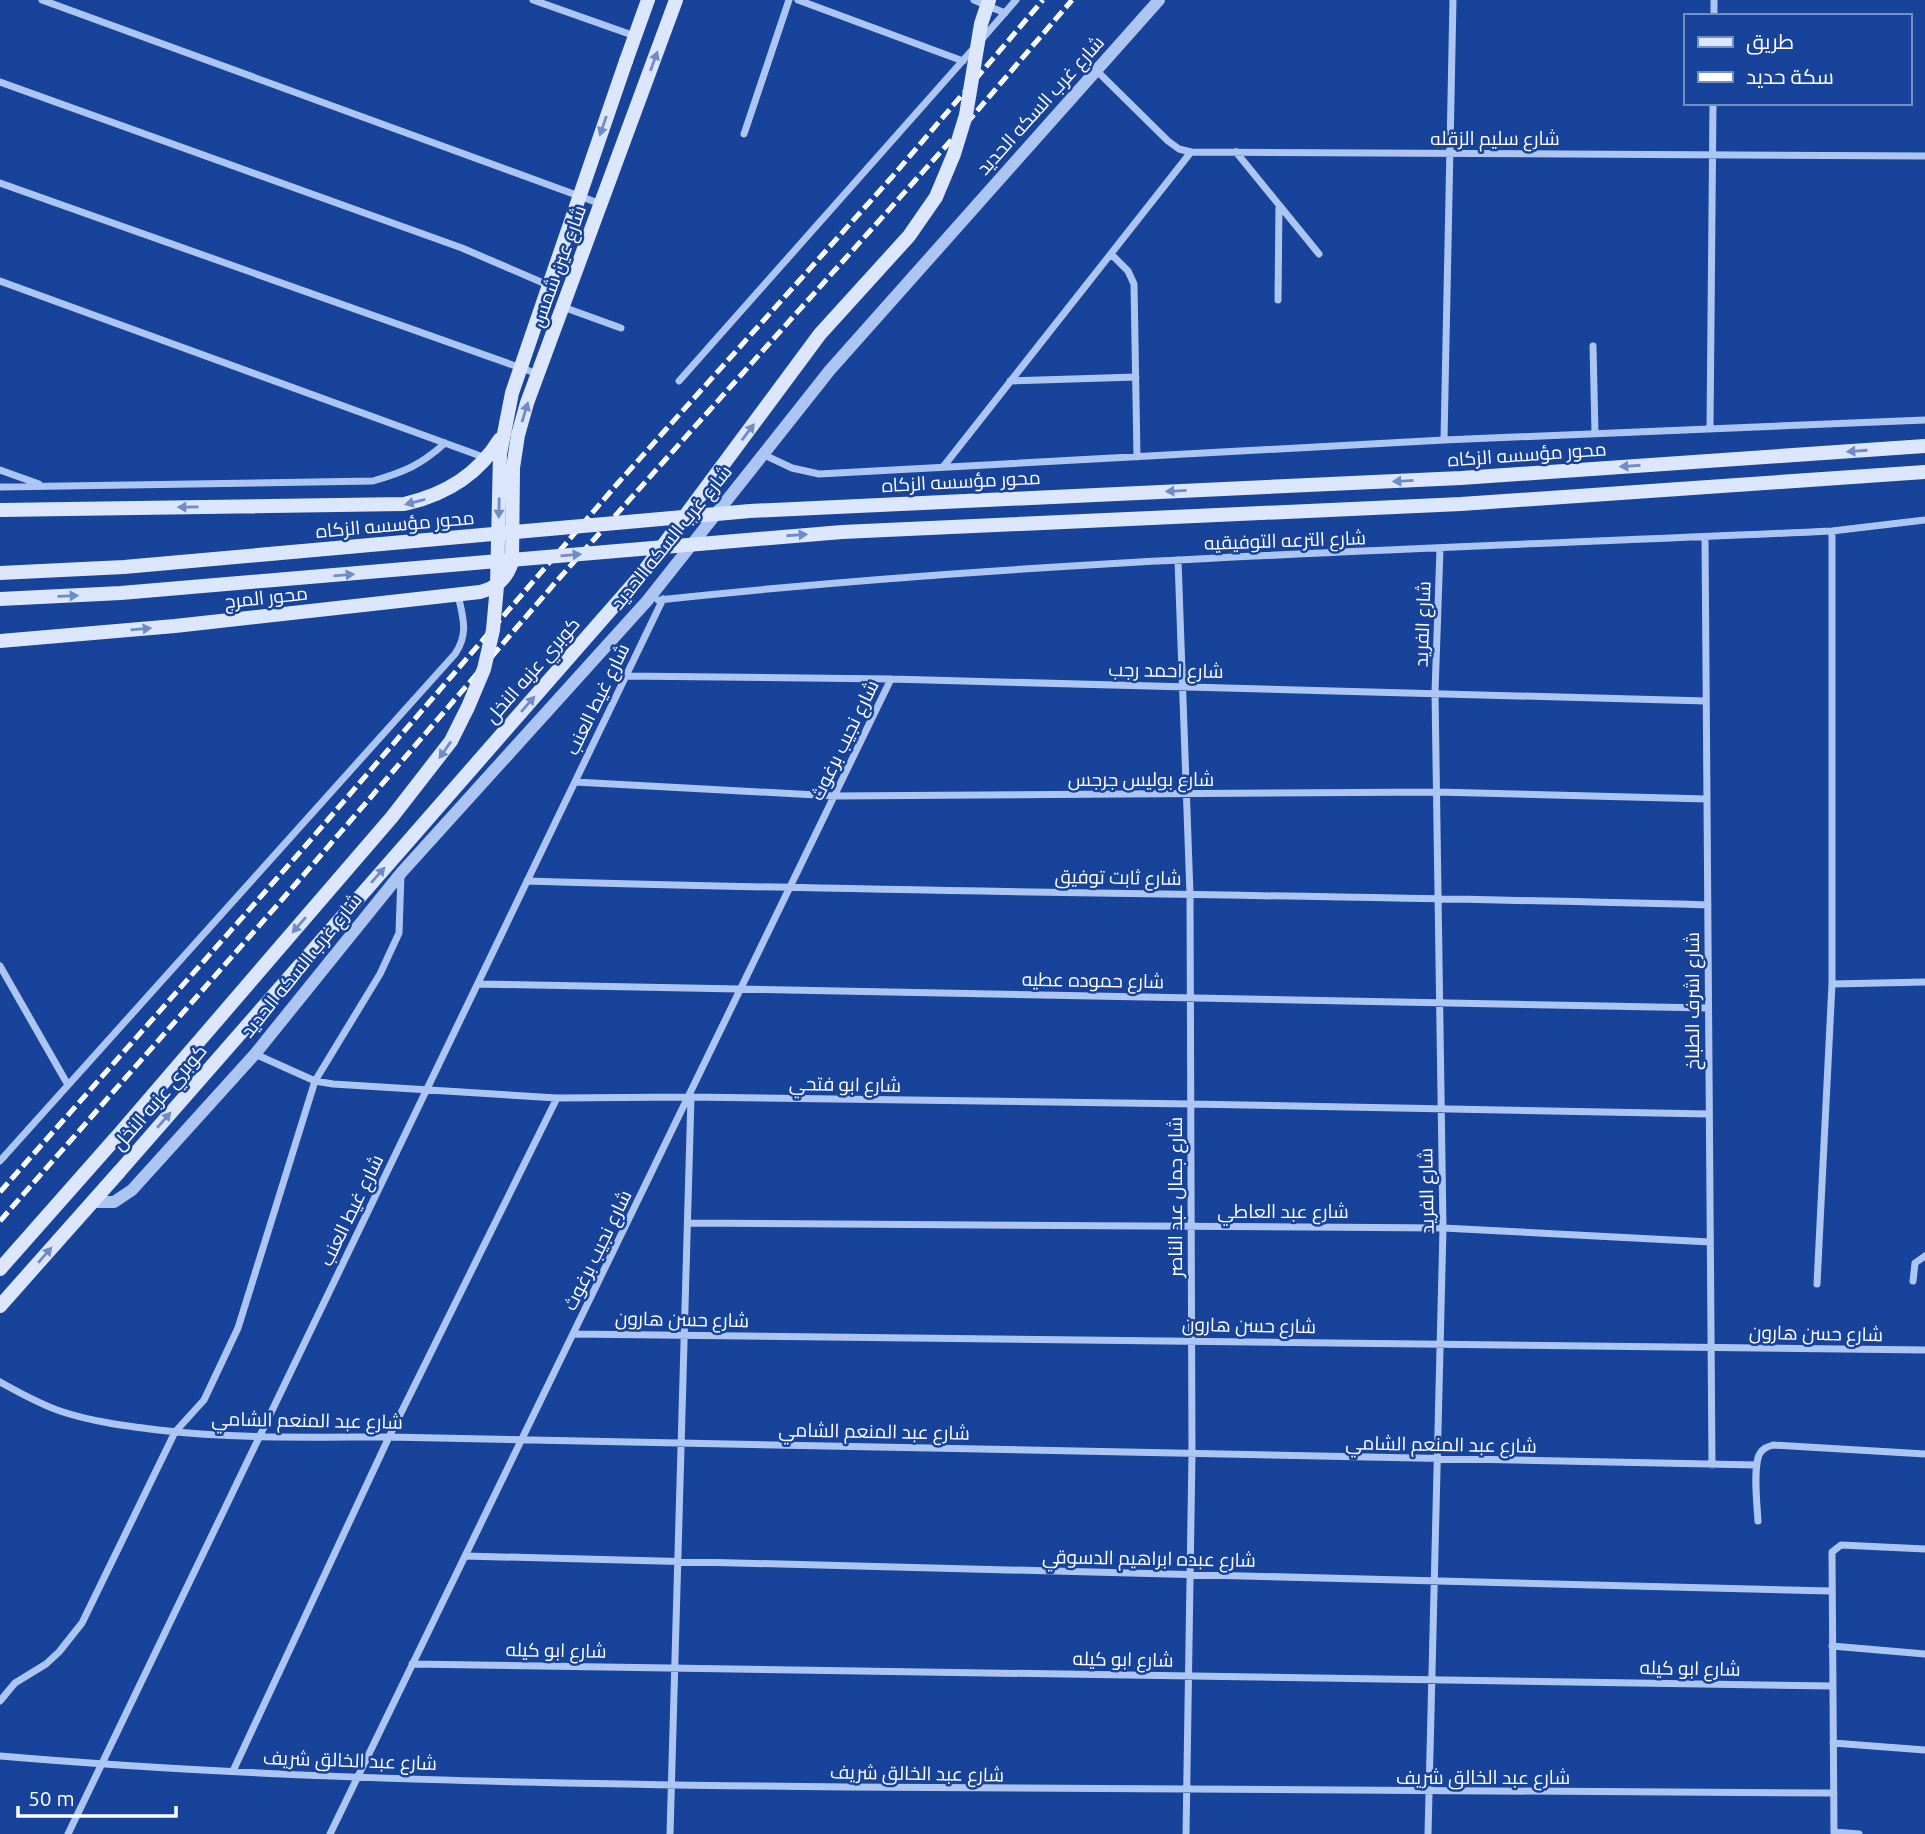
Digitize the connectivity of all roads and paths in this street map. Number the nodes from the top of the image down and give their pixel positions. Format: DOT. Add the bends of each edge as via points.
graph roads {
  1 [pos="42,0"];
  2 [pos="533,0"];
  3 [pos="648,0"];
  4 [pos="676,0"];
  5 [pos="789,0"];
  6 [pos="798,0"];
  7 [pos="974,0"];
  8 [pos="989,0"];
  9 [pos="1016,0"];
  10 [pos="1159,0"];
  11 [pos="1453,0"];
  12 [pos="1004,13"];
  13 [pos="635,36"];
  14 [pos="963,61"];
  15 [pos="1097,71"];
  16 [pos="0,82"];
  17 [pos="1713,105"];
  18 [pos="744,134"];
  19 [pos="1191,152"];
  20 [pos="1236,152"];
  21 [pos="1451,153"];
  22 [pos="1712,155"];
  23 [pos="1925,156"];
  24 [pos="0,183"];
  25 [pos="601,204"];
  26 [pos="1279,204"];
  27 [pos="1111,254"];
  28 [pos="1319,254"];
  29 [pos="0,281"];
  30 [pos="548,285"];
  31 [pos="1278,300"];
  32 [pos="563,307"];
  33 [pos="621,328"];
  34 [pos="1593,346"];
  35 [pos="538,374"];
  36 [pos="1136,377"];
  37 [pos="678,381"];
  38 [pos="1010,382"];
  39 [pos="1925,420"];
  40 [pos="1710,428"];
  41 [pos="504,431"];
  42 [pos="1595,433"];
  43 [pos="1444,440"];
  44 [pos="445,443"];
  45 [pos="1925,446"];
  46 [pos="762,454"];
  47 [pos="1137,457"];
  48 [pos="943,467"];
  49 [pos="513,468"];
  50 [pos="0,470"];
  51 [pos="1925,472"];
  52 [pos="44,486"];
  53 [pos="0,487"];
  54 [pos="0,510"];
  55 [pos="1925,520"];
  56 [pos="1832,531"];
  57 [pos="1705,537"];
  58 [pos="1440,549"];
  59 [pos="513,552"];
  60 [pos="1178,560"];
  61 [pos="0,573"];
  62 [pos="458,594"];
  63 [pos="0,598"];
  64 [pos="663,599"];
  65 [pos="647,601"];
  66 [pos="0,640"];
  67 [pos="626,676"];
  68 [pos="891,679"];
  69 [pos="1182,687"];
  70 [pos="1435,692"];
  71 [pos="1706,701"];
  72 [pos="575,782"];
  73 [pos="1437,792"];
  74 [pos="1186,795"];
  75 [pos="835,796"];
  76 [pos="1707,799"];
  77 [pos="401,873"];
  78 [pos="527,881"];
  79 [pos="789,889"];
  80 [pos="1190,894"];
  81 [pos="1438,898"];
  82 [pos="1707,905"];
  83 [pos="0,966"];
  84 [pos="1925,982"];
  85 [pos="478,984"];
  86 [pos="1832,984"];
  87 [pos="740,991"];
  88 [pos="1190,997"];
  89 [pos="1440,1000"];
  90 [pos="1708,1008"];
  91 [pos="255,1054"];
  92 [pos="315,1081"];
  93 [pos="68,1085"];
  94 [pos="427,1089"];
  95 [pos="690,1097"];
  96 [pos="557,1098"];
  97 [pos="1191,1104"];
  98 [pos="1441,1108"];
  99 [pos="1709,1114"];
  100 [pos="0,1161"];
  101 [pos="92,1202"];
  102 [pos="688,1223"];
  103 [pos="1191,1227"];
  104 [pos="1443,1228"];
  105 [pos="1710,1242"];
  106 [pos="1925,1256"];
  107 [pos="2,1266"];
  108 [pos="23,1280"];
  109 [pos="1913,1281"];
  110 [pos="1817,1284"];
  111 [pos="0,1306"];
  112 [pos="573,1334"];
  113 [pos="685,1335"];
  114 [pos="1192,1340"];
  115 [pos="1440,1343"];
  116 [pos="1711,1348"];
  117 [pos="1925,1350"];
  118 [pos="0,1382"];
  119 [pos="175,1432"];
  120 [pos="389,1437"];
  121 [pos="259,1438"];
  122 [pos="521,1441"];
  123 [pos="681,1443"];
  124 [pos="1192,1454"];
  125 [pos="1925,1454"];
  126 [pos="1437,1459"];
  127 [pos="1712,1465"];
  128 [pos="1757,1465"];
  129 [pos="1758,1521"];
  130 [pos="1925,1549"];
  131 [pos="465,1556"];
  132 [pos="678,1561"];
  133 [pos="1190,1574"];
  134 [pos="1434,1580"];
  135 [pos="1831,1591"];
  136 [pos="1832,1646"];
  137 [pos="1925,1654"];
  138 [pos="412,1664"];
  139 [pos="675,1668"];
  140 [pos="1189,1676"];
  141 [pos="1432,1680"];
  142 [pos="1832,1686"];
  143 [pos="0,1701"];
  144 [pos="1833,1743"];
  145 [pos="1925,1750"];
  146 [pos="0,1756"];
  147 [pos="102,1765"];
  148 [pos="233,1771"];
  149 [pos="358,1777"];
  150 [pos="671,1785"];
  151 [pos="1187,1791"];
  152 [pos="1429,1792"];
  153 [pos="1834,1793"];
  154 [pos="1834,1833"];
  155 [pos="68,1834"];
  156 [pos="330,1834"];
  157 [pos="670,1834"];
  158 [pos="1186,1834"];
  159 [pos="1429,1834"];
  160 [pos="1859,1834"];
  1 -- 25 [label="street"];
  2 -- 13 [label="street"];
  3 -- 13 [label="main road"];
  25 -- 4 [label="main road, شارع عين شمس, one-way"];
  5 -- 18 [label="street"];
  6 -- 14 [label="street"];
  7 -- 12 [label="street"];
  101 -- 8 [label="main road, كوبري عزبه النخل, one-way, bridge" via="642,573 820,334 909,236 936,197 954,154"];
  9 -- 12 [label="street"];
  10 -- 15 [label="street, شارع غرب السكه الحديد"];
  11 -- 21 [label="street"];
  12 -- 14 [label="street"];
  13 -- 30 [label="main road, كوبري عزبه النخل, one-way, bridge"];
  14 -- 37 [label="street"];
  15 -- 19 [label="street" via="1168,141"];
  15 -- 46 [label="street, شارع غرب السكه الحديد" via="830,370"];
  16 -- 30 [label="street" via="462,248"];
  17 -- 22 [label="street"];
  19 -- 20 [label="street, شارع سليم الزقله"];
  19 -- 27 [label="street"];
  20 -- 21 [label="street, شارع سليم الزقله"];
  20 -- 26 [label="street"];
  21 -- 22 [label="street, شارع سليم الزقله"];
  21 -- 43 [label="street"];
  22 -- 23 [label="street, شارع سليم الزقله"];
  22 -- 40 [label="street"];
  24 -- 35 [label="street"];
  25 -- 32 [label="main road, شارع عين شمس"];
  26 -- 28 [label="street"];
  26 -- 31 [label="street"];
  27 -- 36 [label="street" via="1134,284"];
  27 -- 38 [label="street"];
  29 -- 44 [label="street"];
  30 -- 41 [label="main road, كوبري عزبه النخل, bridge"];
  32 -- 33 [label="street"];
  32 -- 35 [label="main road, شارع عين شمس"];
  34 -- 42 [label="street"];
  49 -- 35 [label="main road, شارع عين شمس, one-way" via="518,435"];
  36 -- 38 [label="street"];
  36 -- 47 [label="street"];
  38 -- 48 [label="street"];
  39 -- 40 [label="street"];
  40 -- 42 [label="street"];
  41 -- 54 [label="main road, one-way, bridge" via="493,450 463,480 404,504"];
  41 -- 107 [label="main road, كوبري عزبه النخل, one-way, bridge" via="493,630 485,669 451,741 392,817"];
  42 -- 43 [label="street"];
  43 -- 47 [label="street"];
  44 -- 49 [label="street"];
  44 -- 52 [label="street" via="425,462 373,481"];
  45 -- 61 [label="main road, محور مؤسسه الزكاه, one-way, bridge" via="1461,478 776,510 124,567"];
  46 -- 48 [label="street" via="819,474"];
  46 -- 65 [label="street, شارع غرب السكه الحديد"];
  47 -- 48 [label="street"];
  49 -- 59 [label="main road, شارع عين شمس"];
  50 -- 52 [label="street"];
  63 -- 51 [label="main road, one-way, bridge" via="121,593 842,532 1461,504"];
  52 -- 53 [label="street"];
  55 -- 56 [label="street, شارع الترعه التوفيقيه"];
  56 -- 57 [label="street, شارع الترعه التوفيقيه"];
  56 -- 86 [label="street"];
  57 -- 58 [label="street, شارع الترعه التوفيقيه"];
  57 -- 71 [label="street, شارع اشرف الطباخ"];
  58 -- 60 [label="street, شارع الترعه التوفيقيه"];
  58 -- 70 [label="street, شارع الفريد"];
  59 -- 62 [label="main road, محور المرج" via="509,571 497,585"];
  60 -- 64 [label="street, شارع الترعه التوفيقيه"];
  60 -- 69 [label="street, شارع جمال عبد الناصر"];
  66 -- 62 [label="main road, محور المرج, one-way" via="176,626"];
  62 -- 93 [label="street" via="465,626 454,654"];
  64 -- 65 [label="street, شارع الترعه التوفيقيه"];
  64 -- 67 [label="street, شارع غيط العنب"];
  65 -- 77 [label="street, شارع غرب السكه الحديد"];
  67 -- 68 [label="street, شارع احمد رجب"];
  67 -- 72 [label="street, شارع غيط العنب"];
  68 -- 69 [label="street, شارع احمد رجب"];
  68 -- 75 [label="street, شارع نجيب برغوث"];
  69 -- 70 [label="street, شارع احمد رجب"];
  69 -- 74 [label="street, شارع جمال عبد الناصر"];
  70 -- 71 [label="street, شارع احمد رجب"];
  70 -- 73 [label="street, شارع الفريد"];
  71 -- 76 [label="street, شارع اشرف الطباخ"];
  72 -- 75 [label="street, شارع بوليس جرجس"];
  72 -- 78 [label="street, شارع غيط العنب"];
  73 -- 74 [label="street, شارع بوليس جرجس"];
  73 -- 76 [label="street, شارع بوليس جرجس"];
  73 -- 81 [label="street, شارع الفريد"];
  74 -- 75 [label="street, شارع بوليس جرجس"];
  74 -- 80 [label="street, شارع جمال عبد الناصر"];
  75 -- 79 [label="street, شارع نجيب برغوث"];
  76 -- 82 [label="street, شارع اشرف الطباخ"];
  77 -- 91 [label="street, شارع غرب السكه الحديد"];
  77 -- 92 [label="street" via="399,933 380,974"];
  78 -- 79 [label="street, شارع ثابت توفيق"];
  78 -- 85 [label="street, شارع غيط العنب"];
  79 -- 80 [label="street, شارع ثابت توفيق"];
  79 -- 87 [label="street, شارع نجيب برغوث"];
  80 -- 81 [label="street, شارع ثابت توفيق"];
  80 -- 88 [label="street, شارع جمال عبد الناصر"];
  81 -- 82 [label="street, شارع ثابت توفيق"];
  81 -- 89 [label="street, شارع الفريد"];
  82 -- 90 [label="street, شارع اشرف الطباخ"];
  83 -- 93 [label="street"];
  84 -- 86 [label="street"];
  85 -- 87 [label="street, شارع حموده عطيه"];
  85 -- 94 [label="street, شارع غيط العنب"];
  86 -- 110 [label="street"];
  87 -- 88 [label="street, شارع حموده عطيه"];
  87 -- 95 [label="street, شارع نجيب برغوث"];
  88 -- 89 [label="street, شارع حموده عطيه"];
  88 -- 97 [label="street, شارع جمال عبد الناصر"];
  89 -- 90 [label="street, شارع حموده عطيه"];
  89 -- 98 [label="street, شارع الفريد"];
  90 -- 99 [label="street, شارع اشرف الطباخ"];
  91 -- 92 [label="street, شارع ابو فتحي"];
  91 -- 101 [label="street, شارع غرب السكه الحديد" via="132,1190 114,1202"];
  92 -- 94 [label="street, شارع ابو فتحي"];
  92 -- 119 [label="street" via="238,1328 204,1400"];
  93 -- 100 [label="street"];
  94 -- 96 [label="street, شارع ابو فتحي"];
  94 -- 121 [label="street, شارع غيط العنب"];
  95 -- 96 [label="street, شارع ابو فتحي"];
  95 -- 97 [label="street, شارع ابو فتحي"];
  95 -- 102 [label="street"];
  95 -- 112 [label="street, شارع نجيب برغوث"];
  96 -- 120 [label="street"];
  97 -- 98 [label="street, شارع ابو فتحي"];
  97 -- 103 [label="street, شارع جمال عبد الناصر"];
  98 -- 99 [label="street, شارع ابو فتحي"];
  98 -- 104 [label="street, شارع الفريد"];
  99 -- 105 [label="street, شارع اشرف الطباخ"];
  108 -- 101 [label="main road, كوبري عزبه النخل, one-way"];
  102 -- 103 [label="street, شارع عبد العاطي"];
  102 -- 113 [label="street"];
  103 -- 104 [label="street, شارع عبد العاطي"];
  103 -- 114 [label="street, شارع جمال عبد الناصر"];
  104 -- 105 [label="street, شارع عبد العاطي"];
  104 -- 115 [label="street, شارع الفريد"];
  105 -- 116 [label="street, شارع اشرف الطباخ"];
  106 -- 109 [label="street" via="1915,1263"];
  107 -- 108 [label="main road"];
  108 -- 111 [label="main road, كوبري عزبه النخل"];
  112 -- 113 [label="street, شارع حسن هارون"];
  112 -- 122 [label="street, شارع نجيب برغوث"];
  113 -- 114 [label="street, شارع حسن هارون"];
  113 -- 123 [label="street"];
  114 -- 115 [label="street, شارع حسن هارون"];
  114 -- 124 [label="street, شارع جمال عبد الناصر"];
  115 -- 116 [label="street, شارع حسن هارون"];
  115 -- 126 [label="street, شارع الفريد"];
  116 -- 117 [label="street, شارع حسن هارون"];
  116 -- 127 [label="street, شارع اشرف الطباخ"];
  118 -- 119 [label="street, شارع عبد المنعم الشامي" via="62,1412"];
  119 -- 121 [label="street, شارع عبد المنعم الشامي"];
  119 -- 143 [label="street" via="82,1623 59,1652 15,1683"];
  120 -- 121 [label="street, شارع عبد المنعم الشامي"];
  120 -- 122 [label="street, شارع عبد المنعم الشامي"];
  120 -- 148 [label="street"];
  121 -- 147 [label="street, شارع غيط العنب"];
  122 -- 123 [label="street, شارع عبد المنعم الشامي"];
  122 -- 131 [label="street, شارع نجيب برغوث"];
  123 -- 124 [label="street, شارع عبد المنعم الشامي"];
  123 -- 132 [label="street"];
  124 -- 126 [label="street, شارع عبد المنعم الشامي"];
  124 -- 133 [label="street, شارع جمال عبد الناصر"];
  125 -- 128 [label="street" via="1773,1445 1762,1450"];
  126 -- 127 [label="street, شارع عبد المنعم الشامي"];
  126 -- 134 [label="street, شارع الفريد"];
  127 -- 128 [label="street, شارع عبد المنعم الشامي"];
  128 -- 129 [label="street"];
  130 -- 135 [label="street" via="1837,1546 1831,1556"];
  131 -- 132 [label="street, شارع عبده ابراهيم الدسوقي"];
  131 -- 138 [label="street, شارع نجيب برغوث"];
  132 -- 133 [label="street, شارع عبده ابراهيم الدسوقي"];
  132 -- 139 [label="street"];
  133 -- 134 [label="street, شارع عبده ابراهيم الدسوقي"];
  133 -- 140 [label="street, شارع جمال عبد الناصر"];
  134 -- 135 [label="street, شارع عبده ابراهيم الدسوقي"];
  134 -- 141 [label="street, شارع الفريد"];
  135 -- 136 [label="street"];
  136 -- 137 [label="street"];
  136 -- 142 [label="street"];
  138 -- 139 [label="street, شارع ابو كيله"];
  138 -- 149 [label="street, شارع نجيب برغوث"];
  139 -- 140 [label="street, شارع ابو كيله"];
  139 -- 150 [label="street"];
  140 -- 141 [label="street, شارع ابو كيله"];
  140 -- 151 [label="street, شارع جمال عبد الناصر"];
  141 -- 142 [label="street, شارع ابو كيله"];
  141 -- 152 [label="street, شارع الفريد"];
  142 -- 144 [label="street"];
  144 -- 145 [label="street"];
  144 -- 153 [label="street"];
  146 -- 147 [label="street, شارع عبد الخالق شريف"];
  147 -- 148 [label="street, شارع عبد الخالق شريف"];
  147 -- 155 [label="street, شارع غيط العنب"];
  148 -- 149 [label="street, شارع عبد الخالق شريف"];
  149 -- 150 [label="street, شارع عبد الخالق شريف"];
  149 -- 156 [label="street, شارع نجيب برغوث"];
  150 -- 151 [label="street, شارع عبد الخالق شريف"];
  150 -- 157 [label="street"];
  151 -- 152 [label="street, شارع عبد الخالق شريف"];
  151 -- 158 [label="street, شارع جمال عبد الناصر"];
  152 -- 153 [label="street, شارع عبد الخالق شريف"];
  152 -- 159 [label="street, شارع الفريد"];
  153 -- 154 [label="street"];
  154 -- 160 [label="street"];
}
